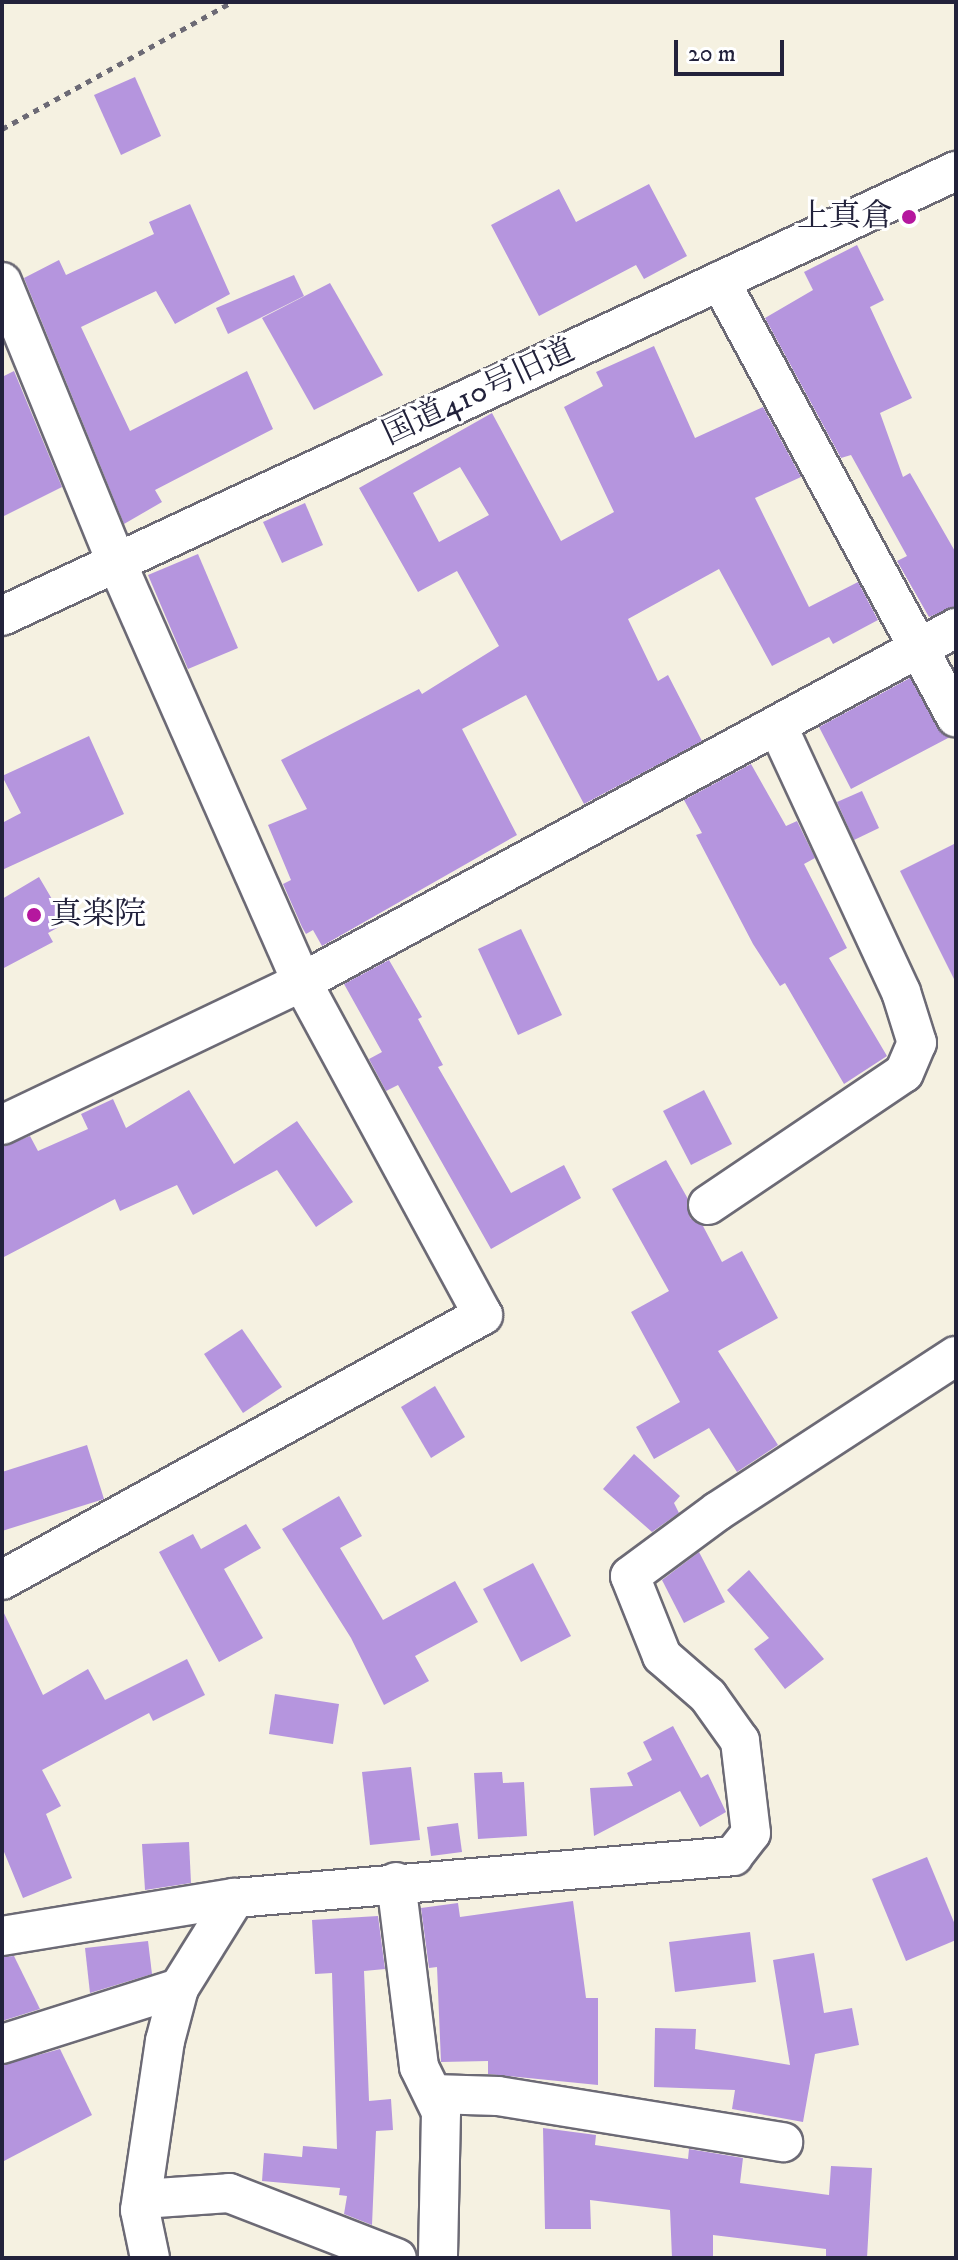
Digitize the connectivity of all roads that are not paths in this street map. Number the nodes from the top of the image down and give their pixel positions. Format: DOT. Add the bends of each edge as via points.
graph roads {
  1 [pos="956,171"];
  2 [pos="720,281"];
  3 [pos="2,282"];
  4 [pos="116,561"];
  5 [pos="2,616"];
  6 [pos="956,628"];
  7 [pos="921,648"];
  8 [pos="956,717"];
  9 [pos="778,727"];
  10 [pos="302,982"];
  11 [pos="2,1125"];
  12 [pos="708,1205"];
  13 [pos="956,1356"];
  14 [pos="2,1580"];
  15 [pos="396,1882"];
  16 [pos="235,1898"];
  17 [pos="2,1936"];
  18 [pos="179,1988"];
  19 [pos="2,2044"];
  20 [pos="433,2094"];
  21 [pos="783,2142"];
  22 [pos="142,2199"];
  23 [pos="150,2258"];
  24 [pos="397,2258"];
  25 [pos="438,2258"];
  1 -- 2 [label="street, 国道410号旧道"];
  2 -- 4 [label="street, 国道410号旧道"];
  2 -- 7 [label="street"];
  3 -- 4 [label="street"];
  4 -- 5 [label="street, 国道410号旧道"];
  4 -- 10 [label="street"];
  6 -- 7 [label="street"];
  7 -- 8 [label="street"];
  7 -- 9 [label="street"];
  9 -- 10 [label="street"];
  9 -- 12 [label="street" via="901,992 917,1043 904,1073"];
  10 -- 11 [label="street"];
  10 -- 14 [label="street" via="483,1315"];
  13 -- 15 [label="street" via="718,1511 630,1576 662,1656 708,1696 740,1741 751,1833 733,1856"];
  15 -- 16 [label="street"];
  15 -- 20 [label="street" via="419,2067"];
  16 -- 17 [label="street"];
  16 -- 18 [label="street"];
  18 -- 19 [label="street"];
  18 -- 22 [label="street" via="165,2041"];
  20 -- 21 [label="street" via="498,2096"];
  20 -- 25 [label="street" via="441,2112"];
  22 -- 23 [label="street"];
  22 -- 24 [label="street" via="229,2193"];
}
